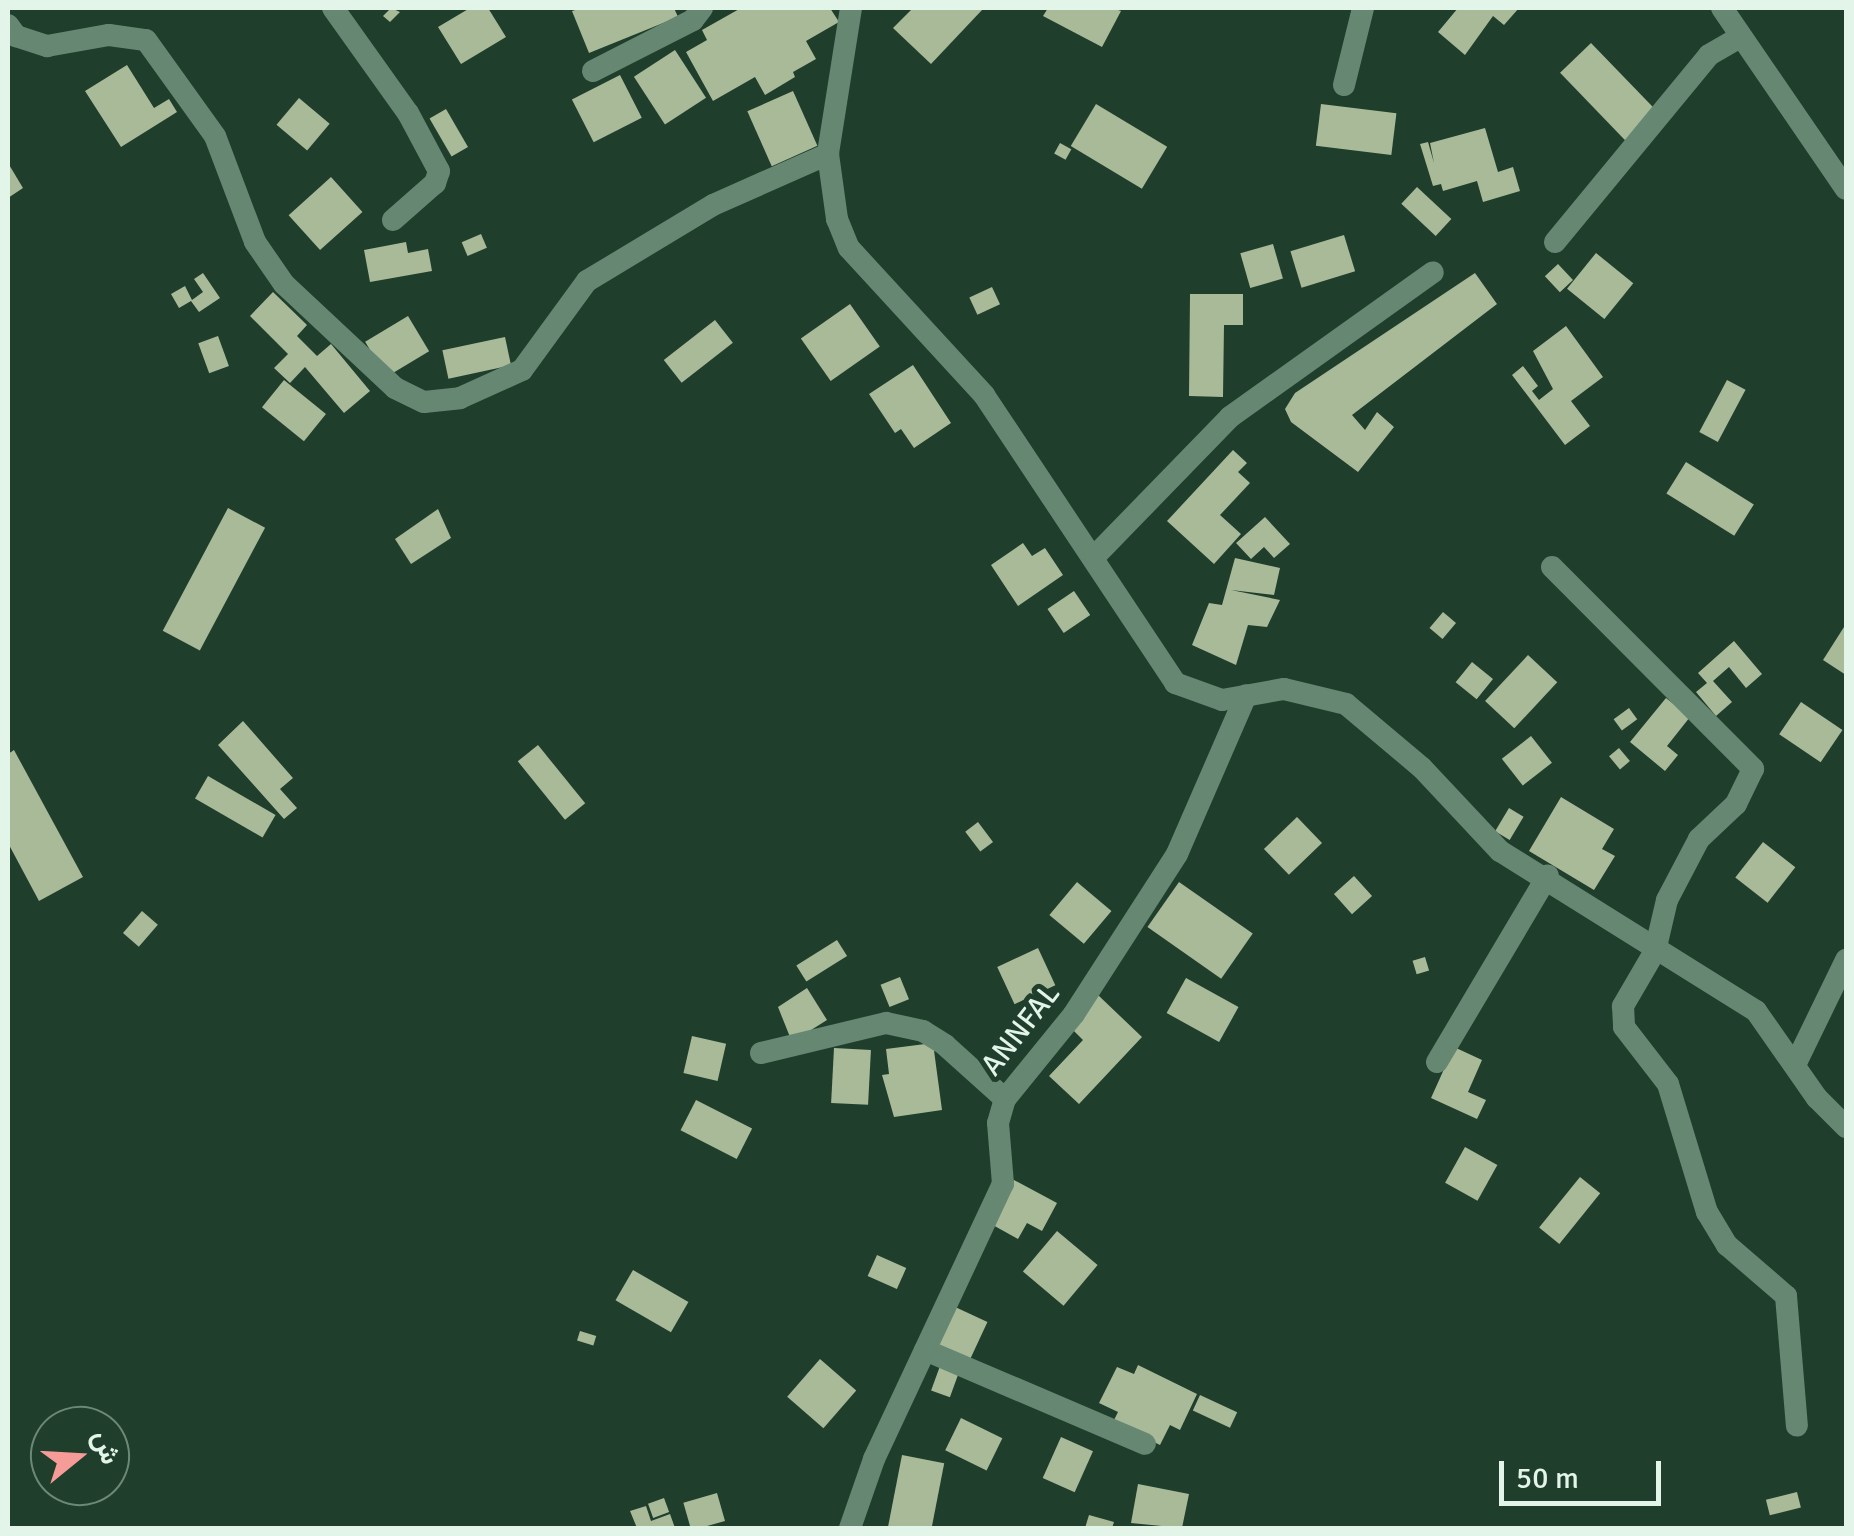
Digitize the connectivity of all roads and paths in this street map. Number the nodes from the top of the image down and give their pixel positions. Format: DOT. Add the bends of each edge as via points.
graph roads {
  1 [pos="333,8"];
  2 [pos="702,8"];
  3 [pos="851,8"];
  4 [pos="1363,8"];
  5 [pos="1722,8"];
  6 [pos="8,24"];
  7 [pos="1738,38"];
  8 [pos="593,71"];
  9 [pos="1344,86"];
  10 [pos="828,154"];
  11 [pos="1846,189"];
  12 [pos="393,220"];
  13 [pos="1555,242"];
  14 [pos="1433,272"];
  15 [pos="1094,556"];
  16 [pos="1552,566"];
  17 [pos="1246,695"];
  18 [pos="1548,876"];
  19 [pos="1655,951"];
  20 [pos="1846,960"];
  21 [pos="761,1053"];
  22 [pos="1437,1062"];
  23 [pos="1796,1065"];
  24 [pos="1004,1099"];
  25 [pos="1846,1126"];
  26 [pos="926,1350"];
  27 [pos="1798,1426"];
  28 [pos="1145,1444"];
  29 [pos="850,1528"];
  1 -- 12 [label="street" via="408,113 439,171 435,183"];
  2 -- 8 [label="street" via="693,20"];
  3 -- 10 [label="street"];
  4 -- 9 [label="street"];
  5 -- 7 [label="street"];
  6 -- 10 [label="street" via="16,36 47,46 109,34 146,40 215,136 255,242 284,284 395,388 424,402 460,398 522,370 586,281 713,205"];
  7 -- 11 [label="street"];
  7 -- 13 [label="street" via="1709,56"];
  10 -- 15 [label="street" via="837,219 849,248 972,380"];
  14 -- 15 [label="street" via="1230,418"];
  15 -- 17 [label="street" via="1176,684 1222,700"];
  16 -- 19 [label="street" via="1754,769 1736,804 1700,838 1667,900"];
  17 -- 18 [label="street" via="1284,689 1346,704 1422,768 1500,851"];
  17 -- 24 [label="street, ANNFAL" via="1177,854 1074,1014"];
  18 -- 19 [label="street"];
  18 -- 22 [label="street"];
  19 -- 23 [label="street" via="1756,1011"];
  19 -- 27 [label="street" via="1624,1006 1624,1028 1668,1084 1707,1212 1727,1245 1786,1296"];
  20 -- 23 [label="street"];
  21 -- 24 [label="street" via="886,1023 923,1031 945,1045"];
  23 -- 25 [label="street"];
  24 -- 26 [label="street, ANNFAL" via="998,1123 1003,1184"];
  26 -- 28 [label="street"];
  26 -- 29 [label="street, ANNFAL"];
}
